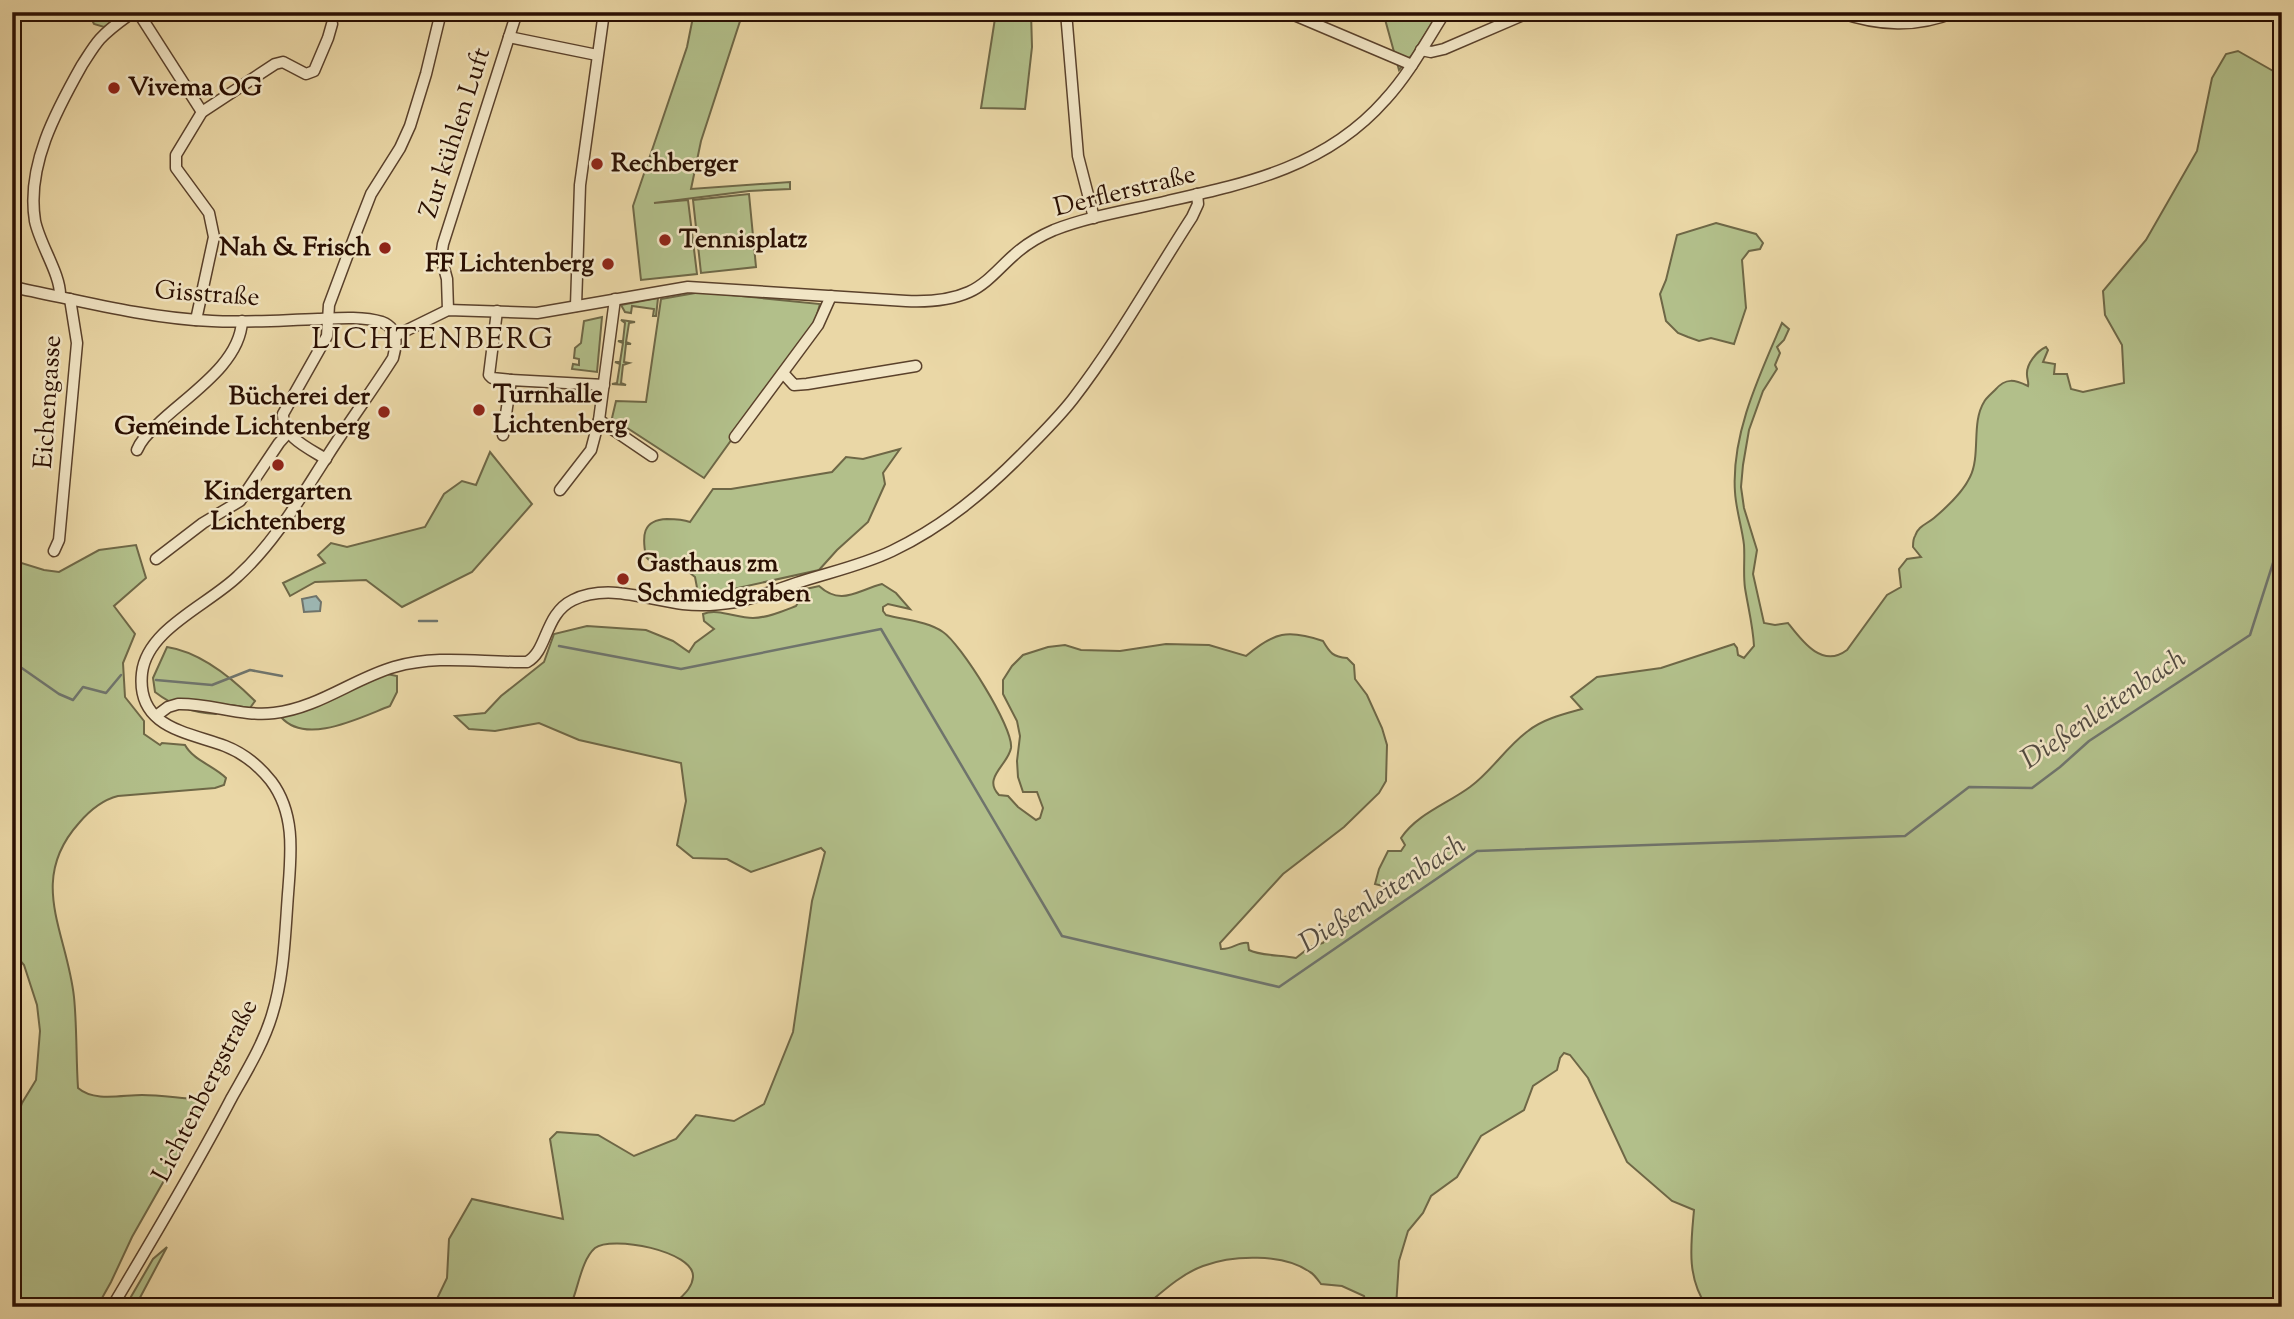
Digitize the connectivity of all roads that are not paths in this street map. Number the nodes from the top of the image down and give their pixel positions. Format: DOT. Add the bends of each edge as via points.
graph roads {
  1 [pos="136,12"];
  2 [pos="440,12"];
  3 [pos="517,12"];
  4 [pos="604,12"];
  5 [pos="1066,12"];
  6 [pos="1287,12"];
  7 [pos="1445,12"];
  8 [pos="1530,12"];
  9 [pos="1839,12"];
  10 [pos="1955,12"];
  11 [pos="332,24"];
  12 [pos="509,37"];
  13 [pos="1421,50"];
  14 [pos="597,55"];
  15 [pos="1412,65"];
  16 [pos="202,111"];
  17 [pos="1197,194"];
  18 [pos="1094,218"];
  19 [pos="12,287"];
  20 [pos="831,296"];
  21 [pos="65,298"];
  22 [pos="615,299"];
  23 [pos="576,306"];
  24 [pos="448,310"];
  25 [pos="496,311"];
  26 [pos="328,319"];
  27 [pos="196,320"];
  28 [pos="242,321"];
  29 [pos="396,336"];
  30 [pos="916,366"];
  31 [pos="783,373"];
  32 [pos="511,380"];
  33 [pos="604,385"];
  34 [pos="599,419"];
  35 [pos="288,433"];
  36 [pos="503,435"];
  37 [pos="735,438"];
  38 [pos="137,450"];
  39 [pos="652,456"];
  40 [pos="326,459"];
  41 [pos="560,490"];
  42 [pos="54,551"];
  43 [pos="156,559"];
  44 [pos="156,716"];
  45 [pos="112,1307"];
  1 -- 16 [label="street"];
  1 -- 21 [label="street, Eichengasse" via="104,35 89,54 66,93 36,176 36,221"];
  2 -- 26 [label="street" via="410,126 371,194 331,297"];
  3 -- 12 [label="street, Zur kühlen Luft"];
  4 -- 14 [label="street"];
  5 -- 18 [label="street" via="1078,156"];
  6 -- 15 [label="street"];
  7 -- 13 [label="street, Derflerstraße"];
  8 -- 13 [label="street" via="1444,49"];
  9 -- 10 [label="street" via="1902,24"];
  11 -- 16 [label="street" via="310,74 279,62"];
  12 -- 14 [label="street"];
  12 -- 24 [label="street, Zur kühlen Luft" via="443,244"];
  13 -- 15 [label="street, Derflerstraße"];
  14 -- 23 [label="street" via="580,185"];
  15 -- 17 [label="street, Derflerstraße" via="1369,116 1317,155 1268,176"];
  16 -- 27 [label="street" via="175,159 176,168 205,206 213,228"];
  17 -- 18 [label="street, Derflerstraße"];
  17 -- 44 [label="street" via="1192,217 1059,416 992,484 920,536 878,557 724,604 686,605 618,593 577,598 552,618 536,655 527,662 419,662 384,670 281,712 178,704"];
  18 -- 20 [label="street, Derflerstraße" via="1043,235 981,284 954,297 918,302"];
  19 -- 21 [label="street, Gisstraße"];
  20 -- 22 [label="street, Derflerstraße" via="697,286"];
  20 -- 31 [label="street" via="818,326"];
  21 -- 27 [label="street, Gisstraße"];
  21 -- 42 [label="street, Eichengasse" via="77,343 59,540"];
  22 -- 23 [label="street, Derflerstraße"];
  22 -- 33 [label="street"];
  23 -- 25 [label="street, Derflerstraße" via="537,313"];
  24 -- 25 [label="street, Derflerstraße"];
  24 -- 29 [label="street, Derflerstraße"];
  25 -- 32 [label="street" via="489,375"];
  26 -- 28 [label="street, Gisstraße"];
  26 -- 29 [label="street, Gisstraße" via="380,321"];
  26 -- 35 [label="street" via="327,336 283,414"];
  27 -- 28 [label="street, Gisstraße"];
  28 -- 38 [label="street" via="225,364 158,424"];
  29 -- 40 [label="street" via="393,358"];
  30 -- 31 [label="street" via="794,385"];
  31 -- 37 [label="street"];
  32 -- 33 [label="street"];
  32 -- 36 [label="street"];
  33 -- 34 [label="street"];
  34 -- 39 [label="street"];
  34 -- 41 [label="street" via="591,450"];
  35 -- 40 [label="street"];
  35 -- 43 [label="street" via="240,501"];
  40 -- 44 [label="street" via="253,562 150,649 142,687"];
  44 -- 45 [label="street, Lichtenbergstraße" via="174,730 233,750 263,772 286,811 291,865 280,978 268,1027 192,1171"];
}
